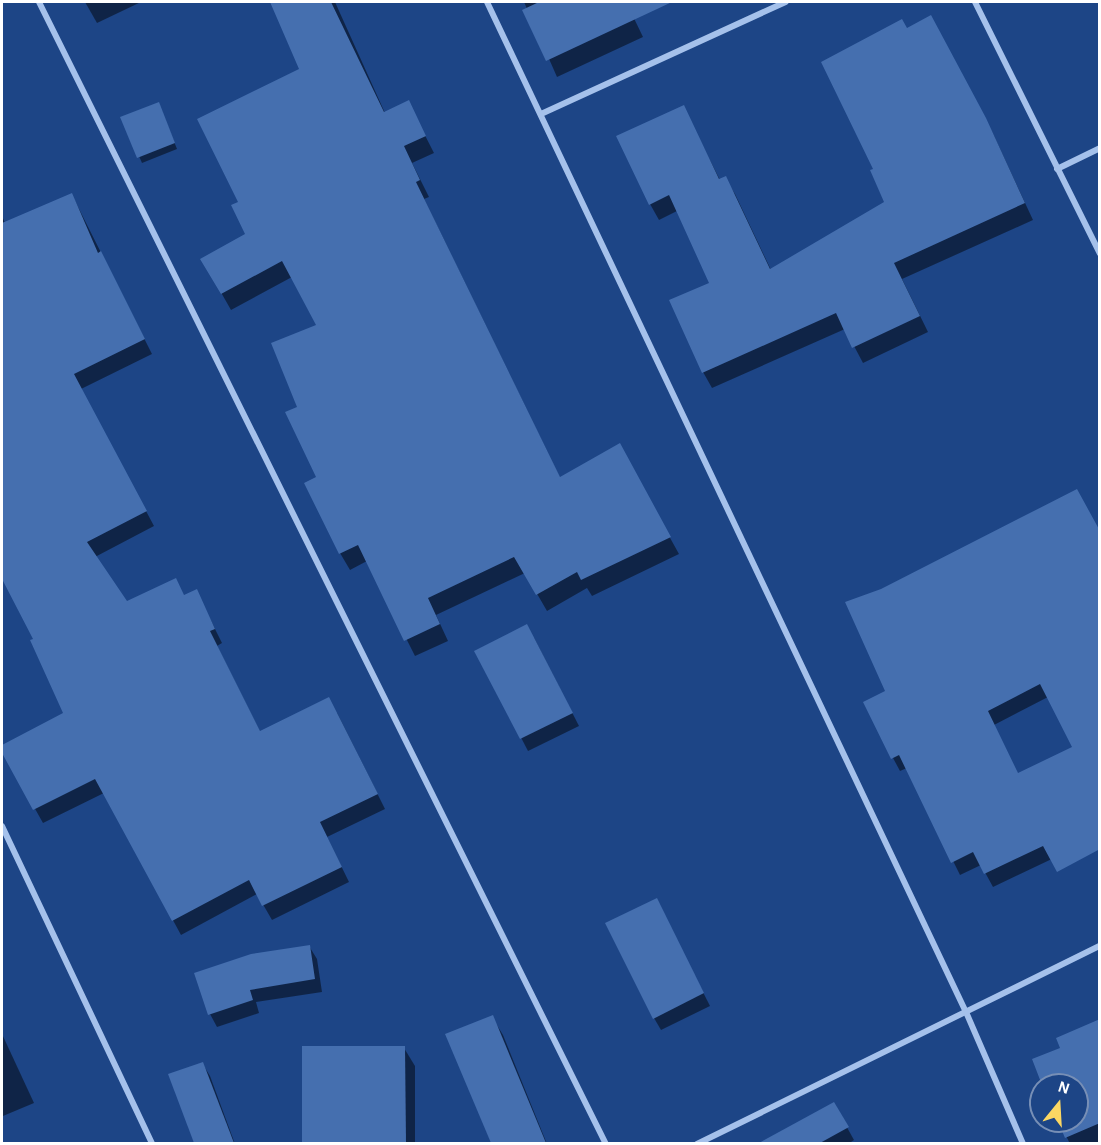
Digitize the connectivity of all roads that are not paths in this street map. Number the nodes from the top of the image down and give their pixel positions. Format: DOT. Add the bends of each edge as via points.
graph roads {
  1 [pos="39,2"];
  2 [pos="487,2"];
  3 [pos="786,2"];
  4 [pos="975,2"];
  5 [pos="541,114"];
  6 [pos="1100,148"];
  7 [pos="1057,169"];
  8 [pos="1100,254"];
  9 [pos="2,826"];
  10 [pos="1100,946"];
  11 [pos="966,1012"];
  12 [pos="152,1143"];
  13 [pos="606,1143"];
  14 [pos="697,1143"];
  15 [pos="1023,1143"];
  1 -- 13 [label="street"];
  2 -- 5 [label="street"];
  3 -- 5 [label="street"];
  4 -- 7 [label="street"];
  5 -- 11 [label="street"];
  6 -- 7 [label="street"];
  7 -- 8 [label="street"];
  9 -- 12 [label="street"];
  10 -- 11 [label="street"];
  11 -- 14 [label="street"];
  11 -- 15 [label="street"];
}
